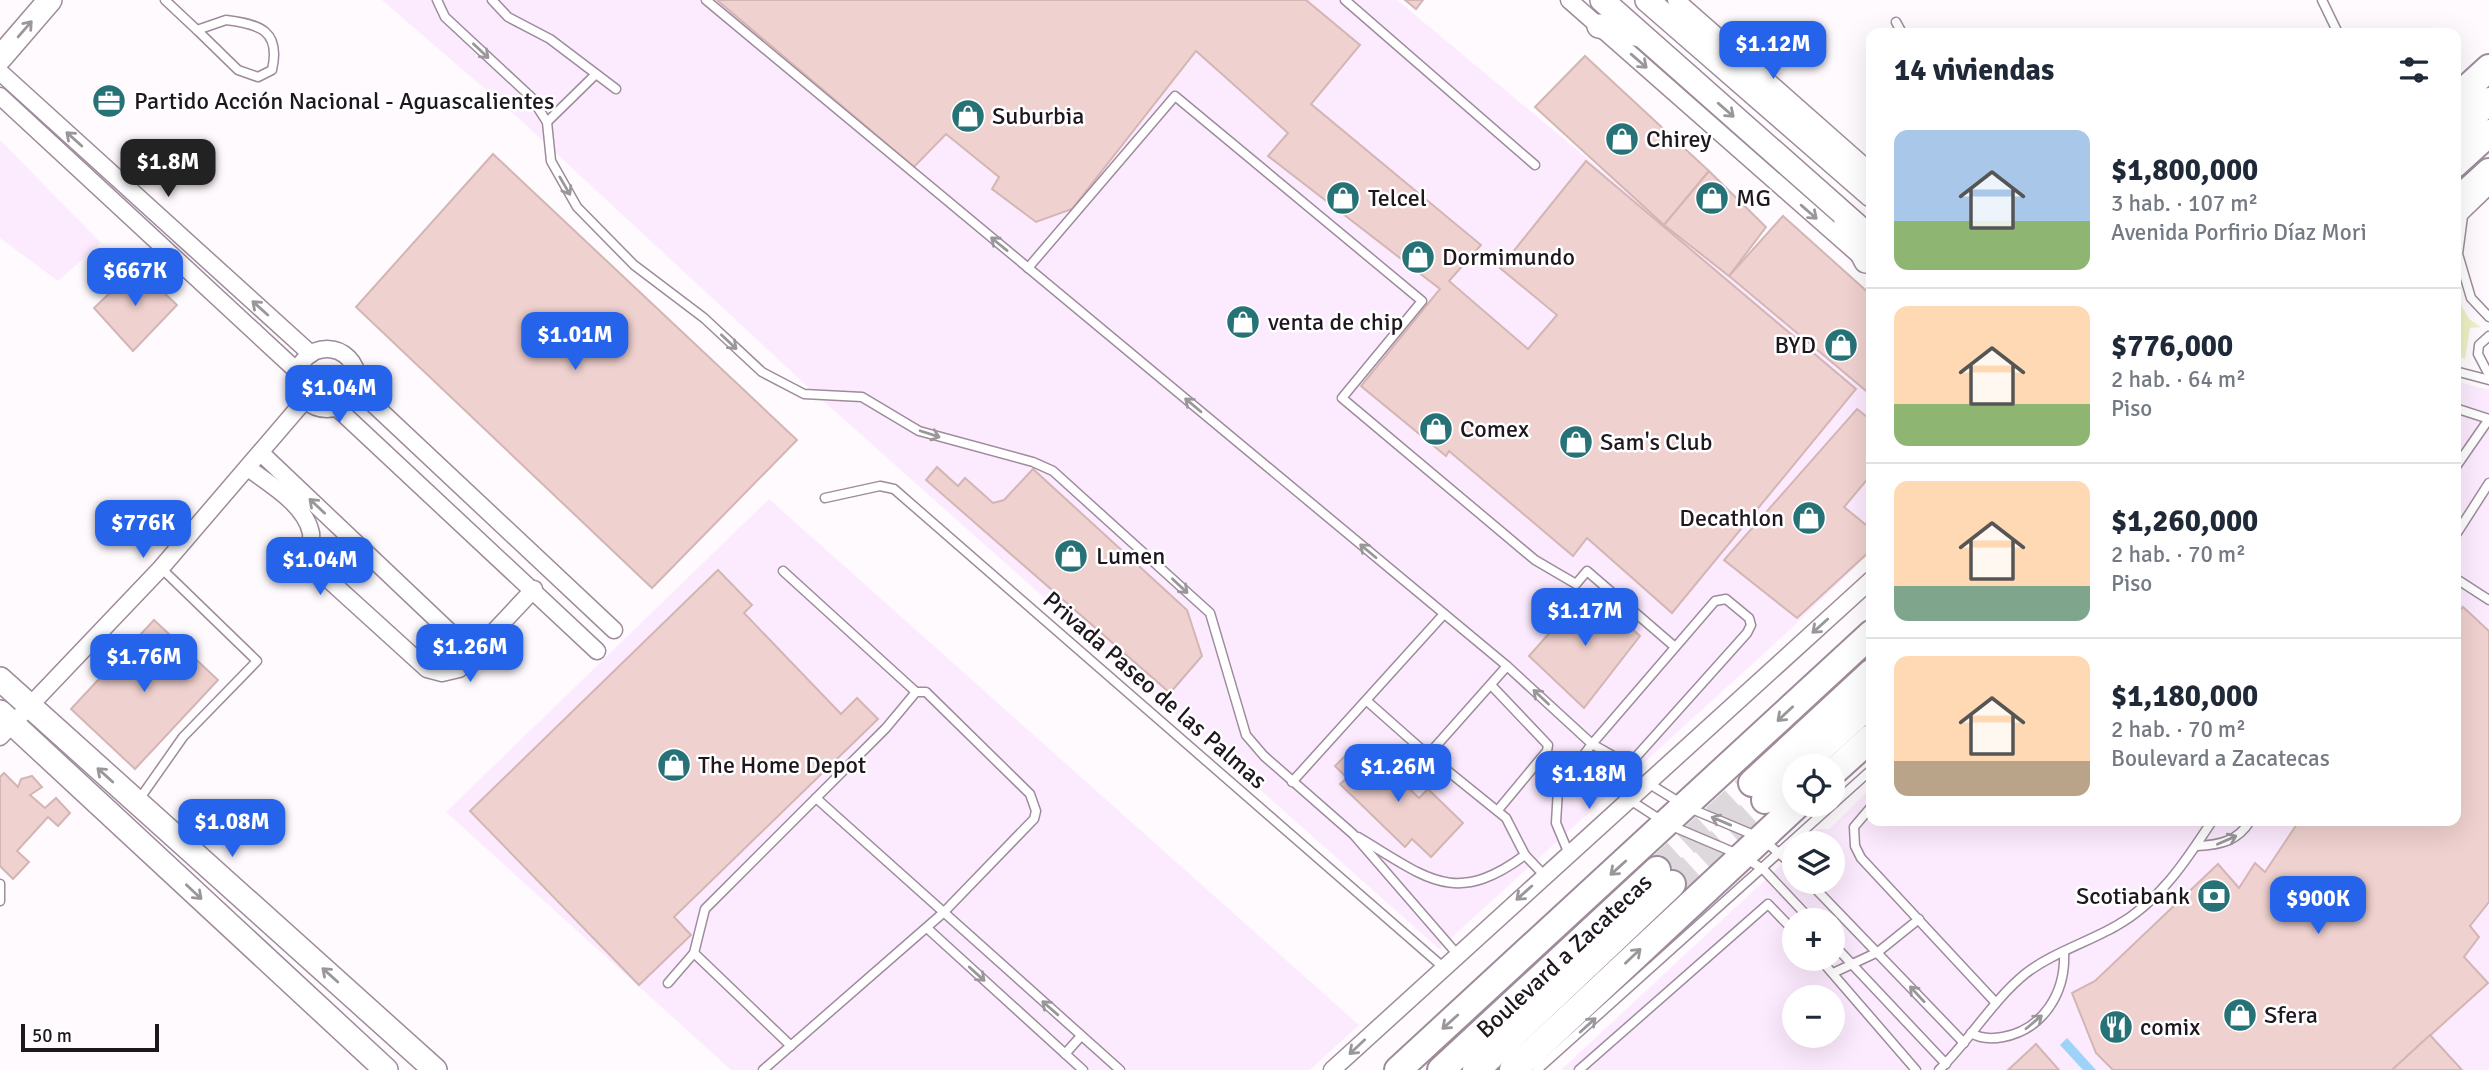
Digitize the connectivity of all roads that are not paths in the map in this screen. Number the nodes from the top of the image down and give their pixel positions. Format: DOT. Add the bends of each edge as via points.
graph roads {
  1 [pos="50,0"];
  2 [pos="165,0"];
  3 [pos="437,0"];
  4 [pos="492,0"];
  5 [pos="706,0"];
  6 [pos="1345,0"];
  7 [pos="1569,0"];
  8 [pos="1602,0"];
  9 [pos="1647,0"];
  10 [pos="1676,0"];
  11 [pos="2322,0"];
  12 [pos="1896,22"];
  13 [pos="1599,26"];
  14 [pos="1899,28"];
  15 [pos="2336,28"];
  16 [pos="197,30"];
  17 [pos="1642,36"];
  18 [pos="0,58"];
  19 [pos="2489,68"];
  20 [pos="0,72"];
  21 [pos="596,74"];
  22 [pos="616,89"];
  23 [pos="2461,94"];
  24 [pos="0,96"];
  25 [pos="2489,101"];
  26 [pos="547,122"];
  27 [pos="2461,127"];
  28 [pos="2489,133"];
  29 [pos="1801,134"];
  30 [pos="1831,137"];
  31 [pos="2461,159"];
  32 [pos="1535,165"];
  33 [pos="1866,168"];
  34 [pos="2489,172"];
  35 [pos="1866,191"];
  36 [pos="2489,191"];
  37 [pos="2461,207"];
  38 [pos="2461,209"];
  39 [pos="1840,210"];
  40 [pos="1866,233"];
  41 [pos="1866,260"];
  42 [pos="1866,262"];
  43 [pos="1028,268"];
  44 [pos="2461,270"];
  45 [pos="2489,317"];
  46 [pos="2489,335"];
  47 [pos="311,354"];
  48 [pos="298,372"];
  49 [pos="2461,372"];
  50 [pos="2489,377"];
  51 [pos="355,387"];
  52 [pos="305,400"];
  53 [pos="336,407"];
  54 [pos="2461,410"];
  55 [pos="261,453"];
  56 [pos="2461,459"];
  57 [pos="248,468"];
  58 [pos="2489,483"];
  59 [pos="825,498"];
  60 [pos="2461,527"];
  61 [pos="161,568"];
  62 [pos="783,571"];
  63 [pos="2461,582"];
  64 [pos="1866,585"];
  65 [pos="534,589"];
  66 [pos="2489,600"];
  67 [pos="1444,614"];
  68 [pos="614,630"];
  69 [pos="1866,639"];
  70 [pos="1675,647"];
  71 [pos="597,651"];
  72 [pos="473,654"];
  73 [pos="1507,666"];
  74 [pos="1866,678"];
  75 [pos="0,679"];
  76 [pos="1491,685"];
  77 [pos="916,692"];
  78 [pos="1367,701"];
  79 [pos="29,707"];
  80 [pos="1866,708"];
  81 [pos="4,725"];
  82 [pos="1866,742"];
  83 [pos="1592,744"];
  84 [pos="1793,754"];
  85 [pos="1814,754"];
  86 [pos="1427,755"];
  87 [pos="1845,761"];
  88 [pos="1782,766"];
  89 [pos="1866,774"];
  90 [pos="1782,780"];
  91 [pos="1292,782"];
  92 [pos="1648,783"];
  93 [pos="816,798"];
  94 [pos="1630,799"];
  95 [pos="137,804"];
  96 [pos="1687,807"];
  97 [pos="1498,810"];
  98 [pos="1866,813"];
  99 [pos="1789,817"];
  100 [pos="1667,824"];
  101 [pos="2210,826"];
  102 [pos="2246,826"];
  103 [pos="1353,834"];
  104 [pos="1771,845"];
  105 [pos="2197,846"];
  106 [pos="1569,854"];
  107 [pos="1525,855"];
  108 [pos="1741,855"];
  109 [pos="1782,855"];
  110 [pos="1763,869"];
  111 [pos="1544,876"];
  112 [pos="0,884"];
  113 [pos="1821,894"];
  114 [pos="0,901"];
  115 [pos="1800,908"];
  116 [pos="943,914"];
  117 [pos="1782,919"];
  118 [pos="1919,919"];
  119 [pos="927,928"];
  120 [pos="1878,952"];
  121 [pos="2063,952"];
  122 [pos="694,953"];
  123 [pos="1457,954"];
  124 [pos="1845,957"];
  125 [pos="1852,964"];
  126 [pos="1443,967"];
  127 [pos="1833,973"];
  128 [pos="668,983"];
  129 [pos="1996,1003"];
  130 [pos="367,1007"];
  131 [pos="345,1032"];
  132 [pos="1972,1034"];
  133 [pos="1082,1036"];
  134 [pos="1964,1043"];
  135 [pos="791,1046"];
  136 [pos="1065,1054"];
  137 [pos="1943,1067"];
  138 [pos="386,1070"];
  139 [pos="435,1070"];
  140 [pos="764,1070"];
  141 [pos="1083,1070"];
  142 [pos="1120,1070"];
  143 [pos="1332,1070"];
  144 [pos="1398,1070"];
  145 [pos="1441,1070"];
  146 [pos="1476,1070"];
  147 [pos="1513,1070"];
  148 [pos="1536,1070"];
  149 [pos="1579,1070"];
  150 [pos="1916,1070"];
  18 -- 1 [label="street, one-way"];
  2 -- 16 [label="lane"];
  3 -- 26 [label="lane, one-way" via="445,17 531,97"];
  4 -- 21 [label="lane" via="508,17 550,39"];
  43 -- 5 [label="lane, one-way"];
  6 -- 32 [label="lane"];
  7 -- 13 [label="street"];
  8 -- 17 [label="street"];
  9 -- 29 [label="street"];
  10 -- 30 [label="street"];
  11 -- 15 [label="lane"];
  12 -- 14 [label="lane"];
  13 -- 17 [label="street"];
  13 -- 42 [label="street, one-way"];
  16 -- 16 [label="lane" via="239,70 258,77 272,70 276,52 267,33 254,23 226,20"];
  17 -- 39 [label="street, one-way"];
  19 -- 23 [label="main road"];
  47 -- 20 [label="street, one-way"];
  21 -- 22 [label="lane"];
  21 -- 26 [label="lane"];
  24 -- 48 [label="street"];
  25 -- 27 [label="main road"];
  26 -- 91 [label="lane, one-way" via="551,161 577,207 634,265 704,318 762,372 804,394 862,397 919,431 1033,462 1070,484 1210,613 1246,735"];
  28 -- 31 [label="main road"];
  29 -- 30 [label="street"];
  29 -- 35 [label="street"];
  30 -- 33 [label="street"];
  34 -- 37 [label="main road"];
  36 -- 38 [label="lane"];
  39 -- 40 [label="street"];
  39 -- 41 [label="street"];
  67 -- 43 [label="lane, one-way"];
  43 -- 70 [label="lane" via="1175,96 1422,301 1342,398 1535,560 1576,584 1587,570"];
  44 -- 45 [label="lane" via="2472,298"];
  46 -- 50 [label="lane" via="2479,345 2478,354"];
  47 -- 48 [label="street"];
  47 -- 51 [label="street" via="328,349 344,355 355,369"];
  48 -- 52 [label="street" via="298,387"];
  49 -- 50 [label="lane"];
  51 -- 53 [label="street"];
  51 -- 68 [label="street"];
  52 -- 53 [label="street" via="320,408"];
  52 -- 55 [label="street"];
  53 -- 65 [label="street"];
  54 -- 56 [label="lane" via="2489,419"];
  55 -- 57 [label="street"];
  72 -- 55 [label="street, one-way"];
  57 -- 61 [label="street"];
  57 -- 72 [label="street" via="294,504 306,521 311,534 308,561 427,669 442,673 459,669"];
  58 -- 60 [label="lane"];
  59 -- 126 [label="lane, Privada Paseo de las Palmas" via="880,486 894,489"];
  61 -- 79 [label="street"];
  61 -- 95 [label="lane" via="257,661 183,737"];
  62 -- 77 [label="lane"];
  63 -- 66 [label="lane"];
  64 -- 92 [label="street, one-way"];
  65 -- 71 [label="street"];
  65 -- 72 [label="street"];
  67 -- 73 [label="lane"];
  67 -- 78 [label="lane"];
  69 -- 96 [label="main road, one-way"];
  70 -- 83 [label="lane"];
  70 -- 83 [label="lane" via="1721,597 1749,618 1747,633 1636,757 1622,761"];
  73 -- 76 [label="lane"];
  83 -- 73 [label="lane, one-way"];
  74 -- 84 [label="main road"];
  75 -- 79 [label="street"];
  76 -- 86 [label="lane"];
  76 -- 97 [label="lane" via="1548,745"];
  77 -- 93 [label="lane"];
  77 -- 116 [label="lane" via="926,692 1030,794 1036,811 1034,819"];
  78 -- 86 [label="lane"];
  78 -- 91 [label="lane"];
  79 -- 81 [label="street"];
  95 -- 79 [label="street, one-way"];
  80 -- 85 [label="main road"];
  81 -- 131 [label="street, one-way"];
  82 -- 87 [label="main road"];
  83 -- 106 [label="lane" via="1558,789 1556,823"];
  86 -- 97 [label="lane"];
  88 -- 90 [label="main road" via="1758,791"];
  89 -- 104 [label="lane"];
  91 -- 103 [label="lane"];
  92 -- 94 [label="street"];
  92 -- 96 [label="lane"];
  93 -- 116 [label="lane"];
  93 -- 122 [label="lane" via="705,909"];
  94 -- 100 [label="lane"];
  94 -- 106 [label="street"];
  130 -- 95 [label="street, one-way"];
  96 -- 100 [label="main road"];
  104 -- 96 [label="lane, one-way"];
  97 -- 107 [label="lane"];
  98 -- 118 [label="lane" via="1854,827 1855,846"];
  99 -- 104 [label="main road"];
  100 -- 108 [label="lane"];
  100 -- 144 [label="main road, one-way"];
  101 -- 105 [label="lane"];
  105 -- 102 [label="lane, one-way" via="2226,842"];
  103 -- 107 [label="lane" via="1419,872 1452,884 1475,884"];
  103 -- 123 [label="lane"];
  104 -- 108 [label="main road"];
  104 -- 109 [label="lane"];
  104 -- 110 [label="lane"];
  105 -- 121 [label="lane" via="2174,877 2136,914"];
  106 -- 111 [label="street"];
  107 -- 111 [label="lane"];
  108 -- 110 [label="lane"];
  147 -- 108 [label="main road, one-way"];
  110 -- 115 [label="lane"];
  148 -- 110 [label="lane, one-way"];
  111 -- 123 [label="street, one-way"];
  112 -- 114 [label="lane"];
  113 -- 120 [label="lane"];
  116 -- 119 [label="lane"];
  133 -- 116 [label="lane, one-way"];
  117 -- 149 [label="lane" via="1768,904"];
  118 -- 120 [label="lane"];
  118 -- 129 [label="lane"];
  119 -- 135 [label="lane"];
  119 -- 136 [label="lane, one-way"];
  120 -- 125 [label="lane"];
  134 -- 120 [label="lane, one-way"];
  121 -- 129 [label="lane" via="2027,972"];
  132 -- 121 [label="lane, one-way" via="2010,1035 2040,1019 2060,988"];
  122 -- 128 [label="lane"];
  122 -- 135 [label="lane"];
  123 -- 126 [label="street"];
  124 -- 125 [label="lane"];
  125 -- 127 [label="lane"];
  125 -- 137 [label="lane"];
  126 -- 143 [label="street, one-way"];
  127 -- 150 [label="lane"];
  129 -- 132 [label="lane"];
  130 -- 131 [label="street"];
  130 -- 139 [label="street"];
  131 -- 138 [label="street"];
  132 -- 134 [label="lane"];
  133 -- 136 [label="lane"];
  133 -- 142 [label="lane"];
  134 -- 137 [label="lane"];
  135 -- 140 [label="lane"];
  136 -- 141 [label="lane"];
  145 -- 146 [label="main road, Boulevard a Zacatecas" via="1665,877"];
}
